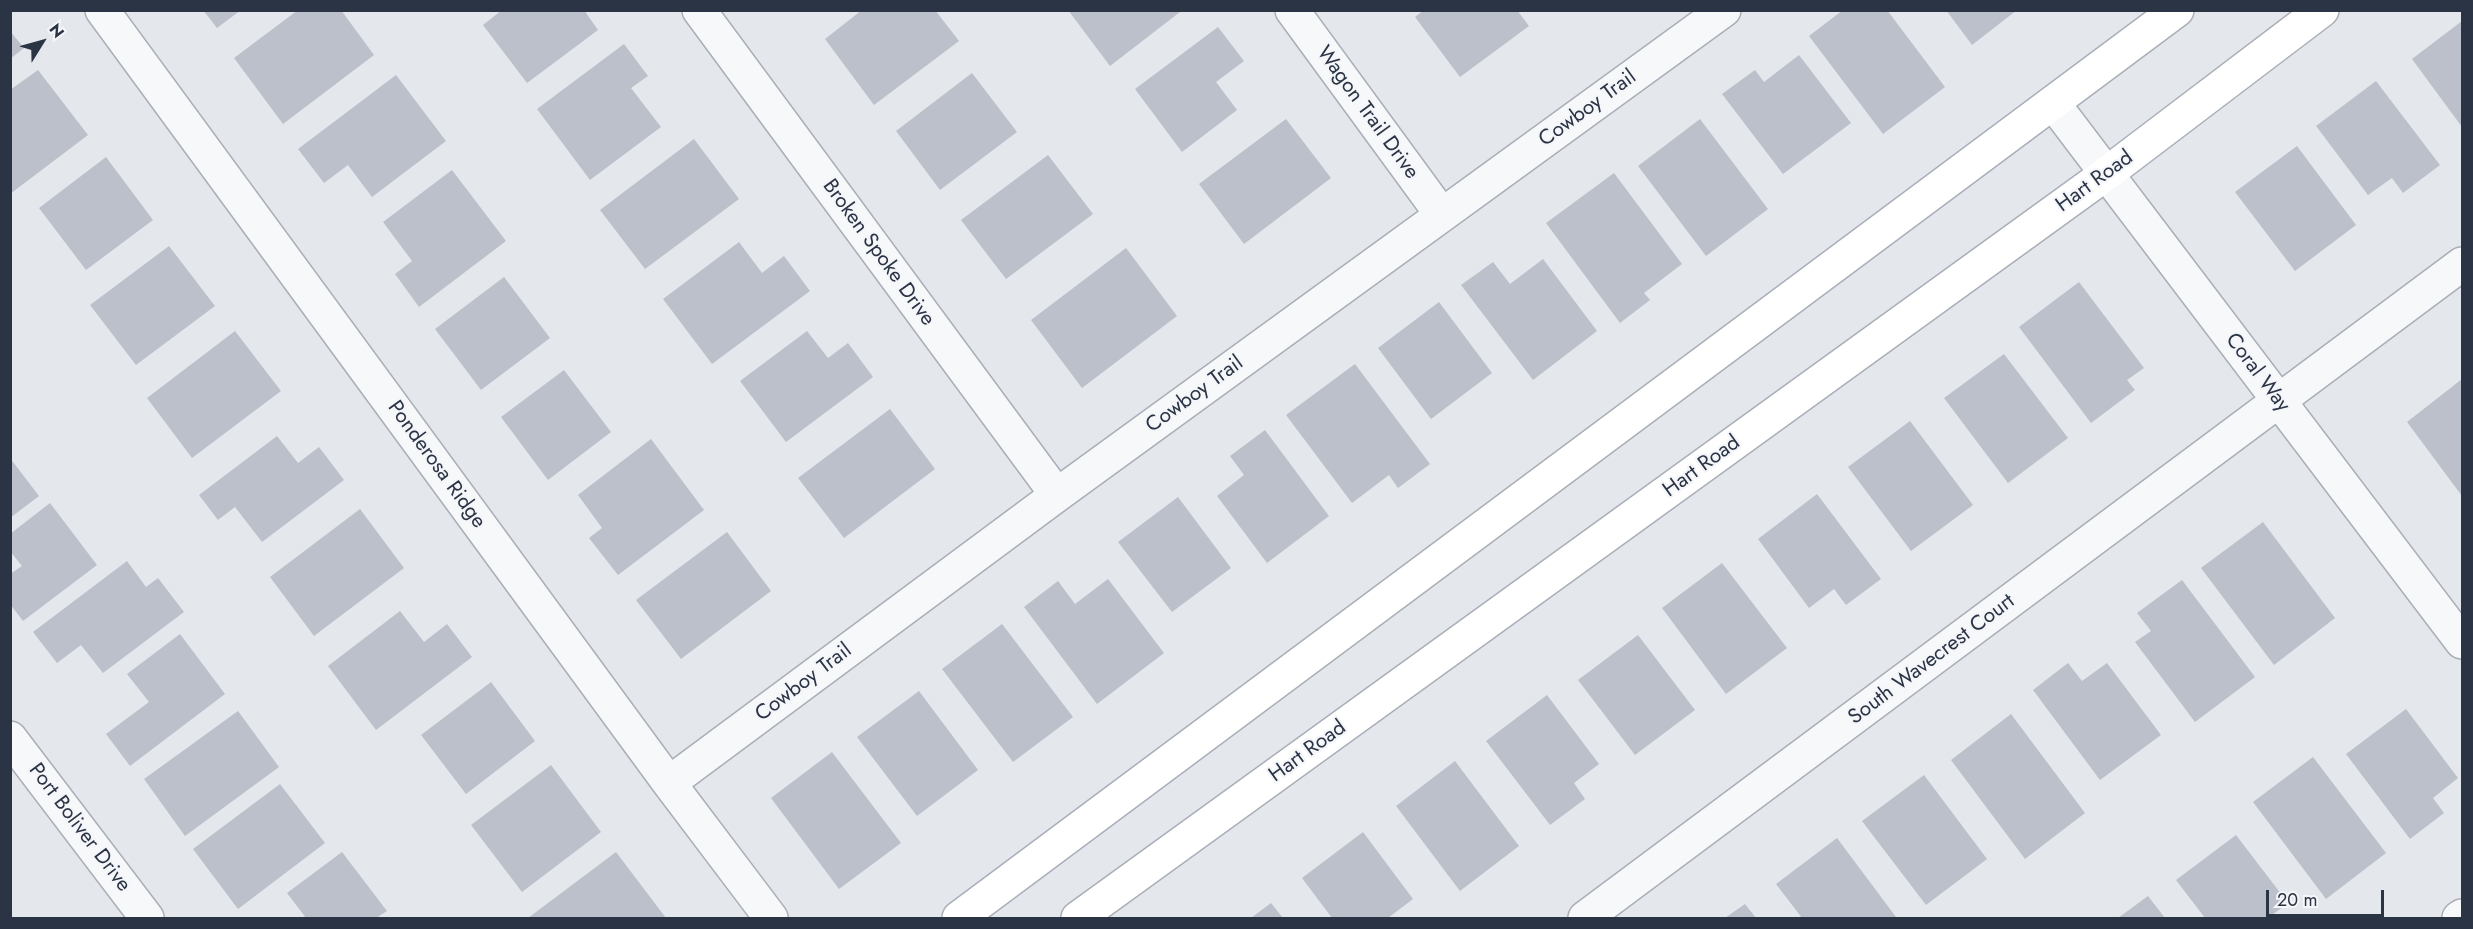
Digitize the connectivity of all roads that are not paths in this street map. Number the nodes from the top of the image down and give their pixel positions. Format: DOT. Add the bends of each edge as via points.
graph roads {
  1 [pos="102,10"];
  2 [pos="699,10"];
  3 [pos="1292,10"];
  4 [pos="1724,10"];
  5 [pos="2177,10"];
  6 [pos="2322,10"];
  7 [pos="2053,103"];
  8 [pos="2106,174"];
  9 [pos="1442,215"];
  10 [pos="2463,264"];
  11 [pos="2280,402"];
  12 [pos="1056,495"];
  13 [pos="2463,642"];
  14 [pos="10,738"];
  15 [pos="669,783"];
  16 [pos="147,918"];
  17 [pos="771,918"];
  18 [pos="959,918"];
  19 [pos="1078,918"];
  20 [pos="1585,918"];
  1 -- 15 [label="street, Ponderosa Ridge"];
  2 -- 12 [label="street, Broken Spoke Drive"];
  3 -- 9 [label="street, Wagon Trail Drive"];
  4 -- 9 [label="street, Cowboy Trail"];
  5 -- 7 [label="street"];
  6 -- 8 [label="street, Hart Road"];
  7 -- 8 [label="street, Coral Way"];
  7 -- 18 [label="street"];
  8 -- 11 [label="street, Coral Way"];
  8 -- 19 [label="street, Hart Road"];
  9 -- 12 [label="street, Cowboy Trail"];
  10 -- 11 [label="street, South Wavecrest Court"];
  11 -- 13 [label="street, Coral Way"];
  11 -- 20 [label="street, South Wavecrest Court"];
  12 -- 15 [label="street, Cowboy Trail"];
  14 -- 16 [label="street, Port Boliver Drive"];
  15 -- 17 [label="street, Ponderosa Ridge"];
}
